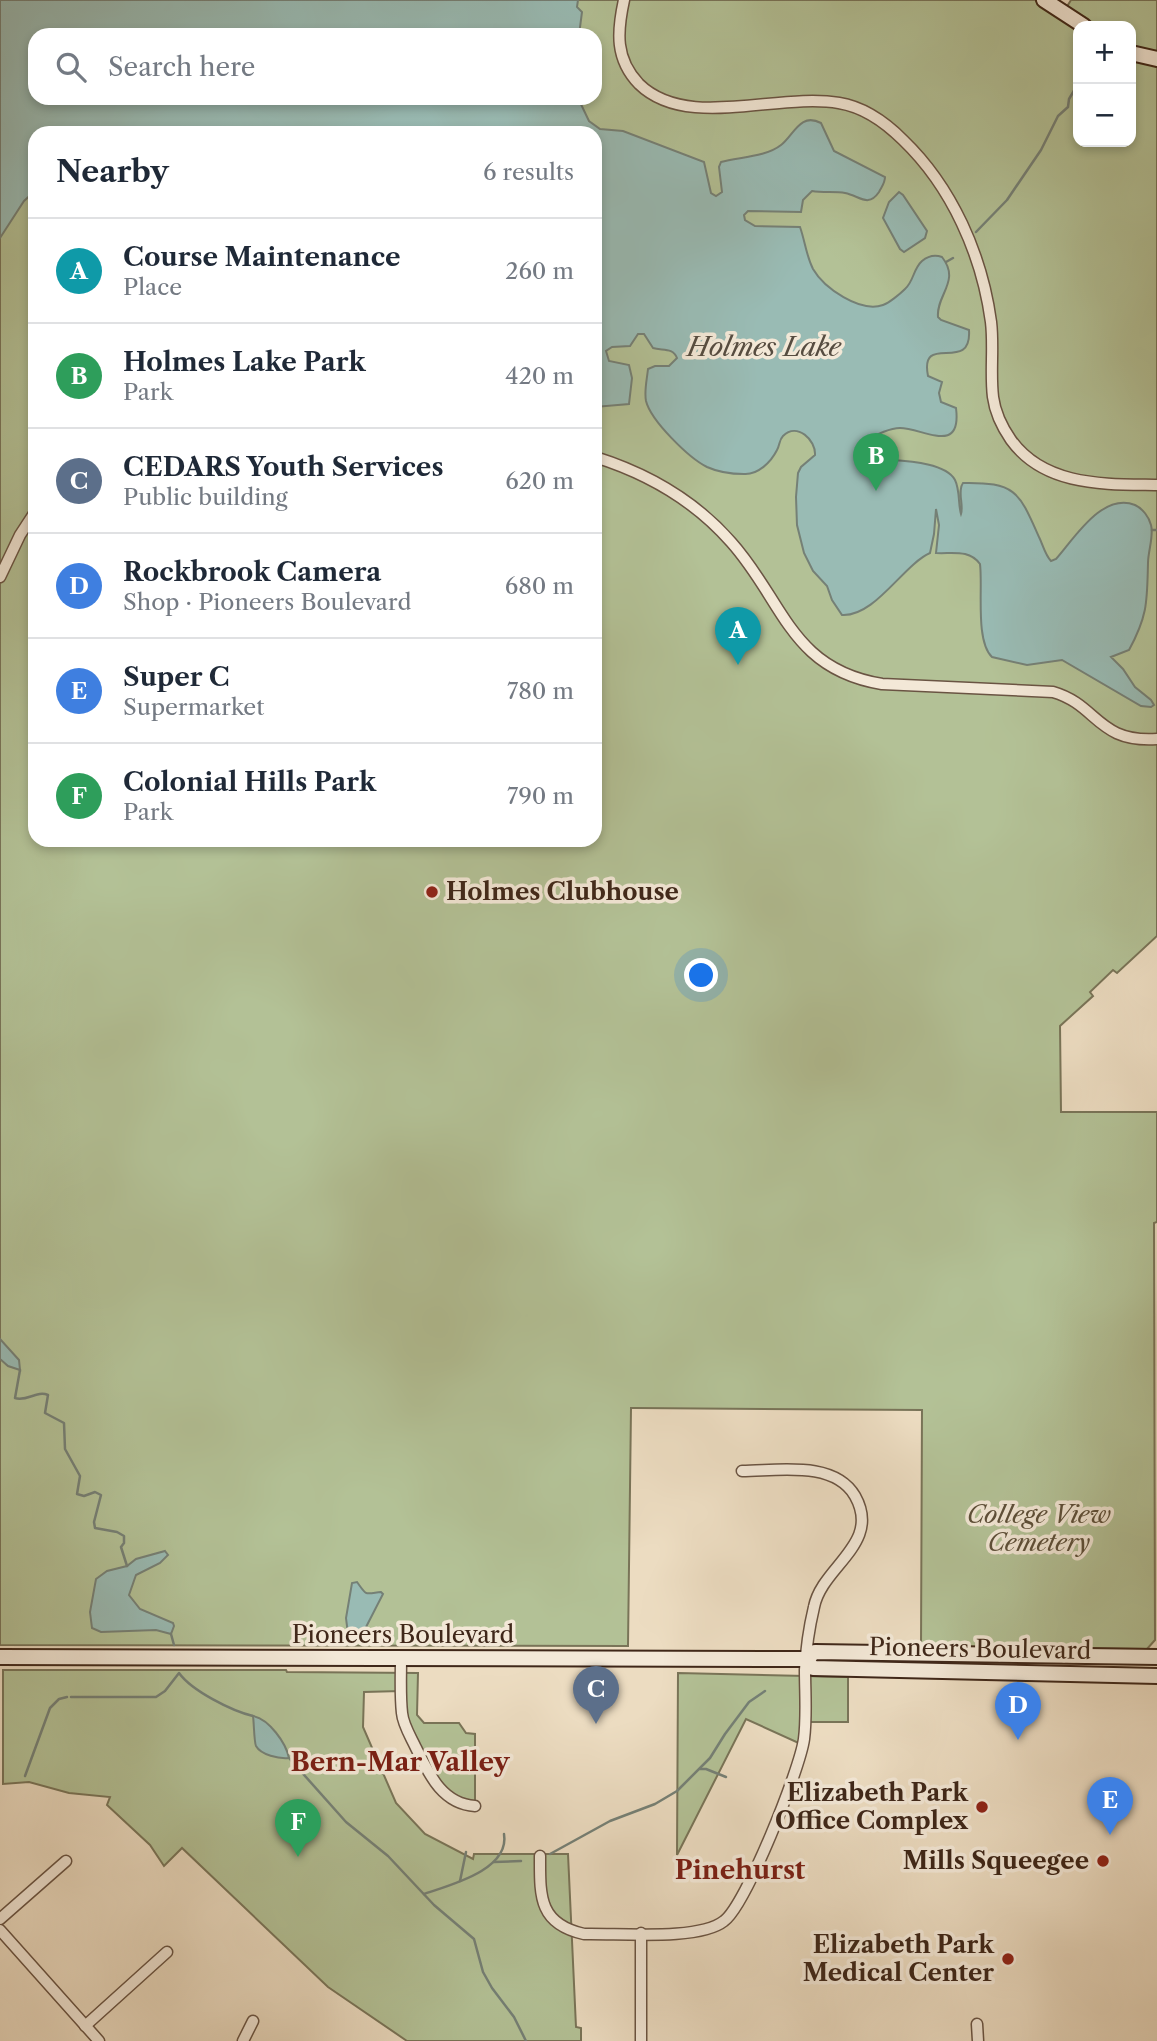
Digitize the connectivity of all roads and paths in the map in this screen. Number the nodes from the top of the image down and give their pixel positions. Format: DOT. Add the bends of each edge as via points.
graph roads {
  1 [pos="624,0"];
  2 [pos="1044,0"];
  3 [pos="1076,21"];
  4 [pos="1136,54"];
  5 [pos="1157,59"];
  6 [pos="602,460"];
  7 [pos="1157,485"];
  8 [pos="28,523"];
  9 [pos="0,577"];
  10 [pos="1157,740"];
  11 [pos="742,1471"];
  12 [pos="0,1657"];
  13 [pos="1157,1657"];
  14 [pos="401,1658"];
  15 [pos="806,1660"];
  16 [pos="1157,1676"];
  17 [pos="474,1806"];
  18 [pos="540,1856"];
  19 [pos="66,1861"];
  20 [pos="0,1919"];
  21 [pos="0,1930"];
  22 [pos="641,1933"];
  23 [pos="167,1952"];
  24 [pos="253,2021"];
  25 [pos="978,2024"];
  26 [pos="85,2026"];
  27 [pos="99,2041"];
  28 [pos="243,2041"];
  29 [pos="641,2041"];
  30 [pos="978,2041"];
  1 -- 7 [label="street" via="618,34 621,56 636,80 663,101 699,107 836,102 874,117 903,140 946,195 974,250 991,321 993,397 1016,446 1037,464 1070,479"];
  2 -- 3 [label="main road"];
  4 -- 5 [label="main road"];
  6 -- 10 [label="street" via="664,487 710,521 741,555 794,634 839,671 882,684 1053,692 1071,699 1115,734"];
  8 -- 9 [label="street"];
  11 -- 15 [label="street" via="824,1472 850,1488 859,1506 861,1524 855,1544 817,1595"];
  12 -- 14 [label="main road, Pioneers Boulevard"];
  13 -- 15 [label="main road, Pioneers Boulevard" via="815,1653"];
  14 -- 15 [label="main road, Pioneers Boulevard"];
  14 -- 17 [label="street" via="406,1728 439,1788 454,1801"];
  15 -- 16 [label="main road, Pioneers Boulevard" via="813,1668"];
  15 -- 22 [label="street" via="802,1748 740,1903 727,1919 709,1930"];
  18 -- 22 [label="street" via="542,1901 556,1922 584,1934"];
  19 -- 20 [label="street"];
  21 -- 26 [label="street"];
  22 -- 29 [label="street"];
  23 -- 26 [label="street"];
  24 -- 28 [label="street"];
  25 -- 30 [label="street"];
  26 -- 27 [label="street"];
}
